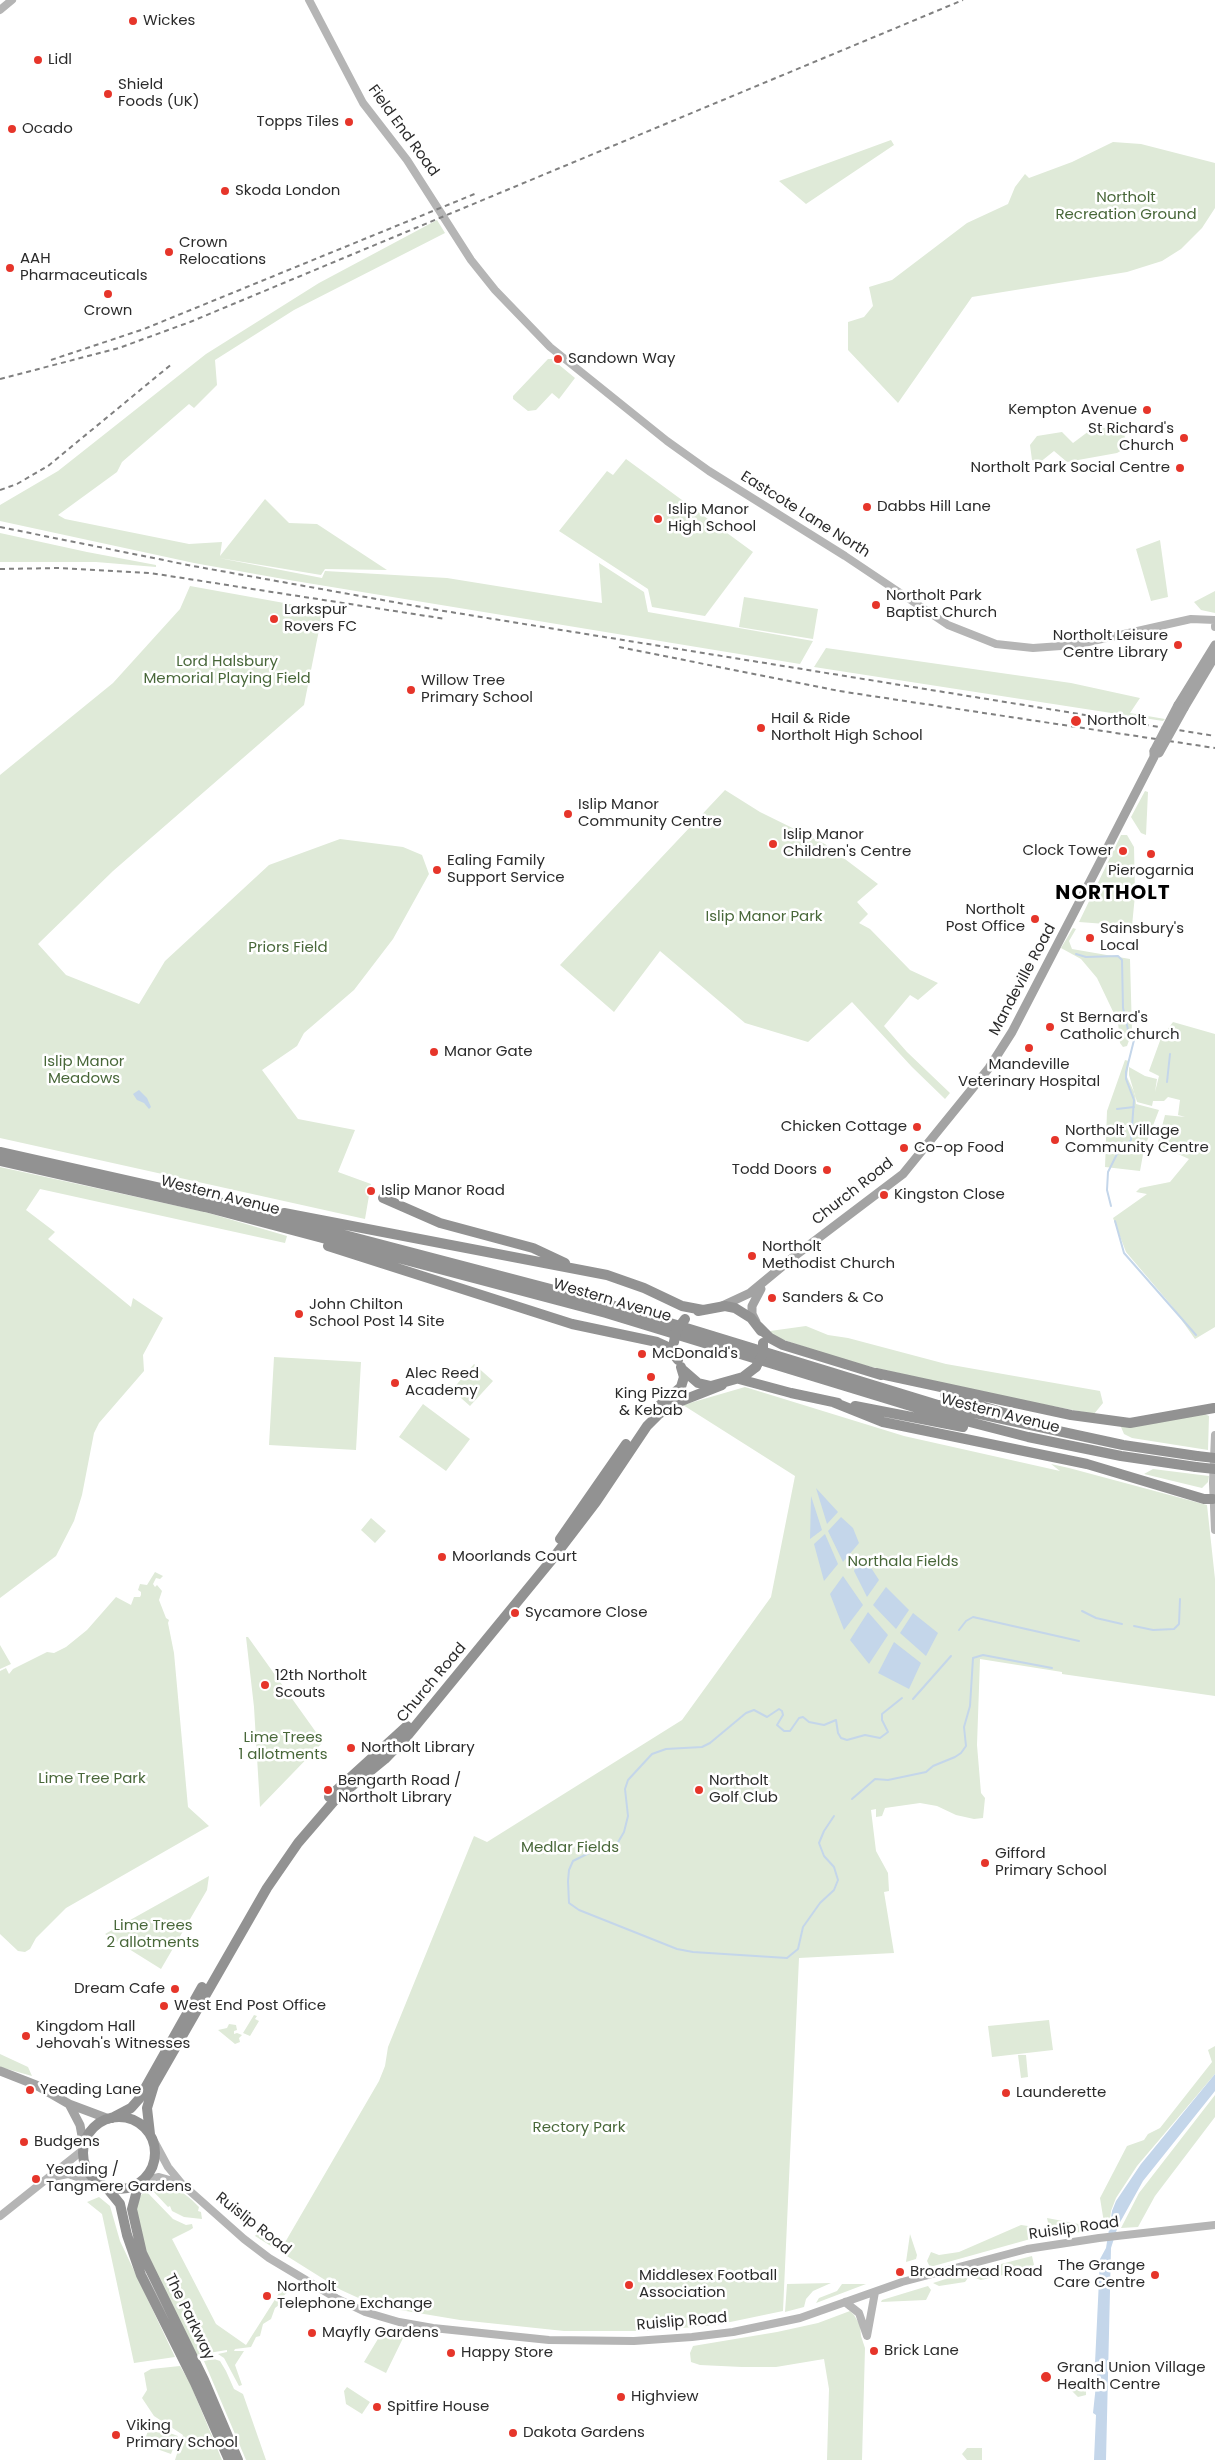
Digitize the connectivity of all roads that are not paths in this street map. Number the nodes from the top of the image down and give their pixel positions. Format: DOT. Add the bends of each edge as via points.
graph roads {
  1 [pos="12,0"];
  2 [pos="308,0"];
  3 [pos="0,10"];
  4 [pos="464,249"];
  5 [pos="1199,619"];
  6 [pos="1213,620"];
  7 [pos="1215,627"];
  8 [pos="1215,645"];
  9 [pos="1215,656"];
  10 [pos="1181,706"];
  11 [pos="961,1102"];
  12 [pos="0,1152"];
  13 [pos="0,1161"];
  14 [pos="196,1196"];
  15 [pos="383,1198"];
  16 [pos="205,1207"];
  17 [pos="579,1269"];
  18 [pos="774,1274"];
  19 [pos="720,1307"];
  20 [pos="703,1310"];
  21 [pos="757,1324"];
  22 [pos="679,1363"];
  23 [pos="876,1373"];
  24 [pos="739,1379"];
  25 [pos="722,1385"];
  26 [pos="833,1402"];
  27 [pos="1215,1410"];
  28 [pos="1076,1435"];
  29 [pos="1215,1435"];
  30 [pos="1028,1437"];
  31 [pos="1215,1458"];
  32 [pos="1215,1469"];
  33 [pos="1213,1499"];
  34 [pos="1215,1530"];
  35 [pos="0,2071"];
  36 [pos="69,2104"];
  37 [pos="110,2118"];
  38 [pos="152,2138"];
  39 [pos="84,2149"];
  40 [pos="42,2181"];
  41 [pos="141,2182"];
  42 [pos="182,2184"];
  43 [pos="104,2186"];
  44 [pos="0,2216"];
  45 [pos="1215,2225"];
  46 [pos="875,2292"];
  47 [pos="845,2302"];
  48 [pos="181,2344"];
  49 [pos="200,2381"];
  50 [pos="229,2460"];
  51 [pos="238,2460"];
  1 -- 3 [label="street"];
  2 -- 4 [label="street, Field End Road" via="363,104 425,185"];
  4 -- 5 [label="street, Eastcote Lane North" via="495,290 550,347 667,441 956,629 996,644 1042,648 1075,645"];
  5 -- 6 [label="street, Eastcote Lane North"];
  5 -- 7 [label="street"];
  8 -- 10 [label="main road, Mandeville Road"];
  9 -- 10 [label="main road, Mandeville Road"];
  10 -- 11 [label="main road, Mandeville Road, bridge" via="1007,1041"];
  11 -- 18 [label="main road, Church Road" via="903,1174"];
  12 -- 14 [label="highway, Western Avenue"];
  13 -- 16 [label="highway, Western Avenue"];
  14 -- 17 [label="highway"];
  14 -- 28 [label="highway, Western Avenue" via="608,1304 938,1405"];
  15 -- 17 [label="highway" via="440,1223 533,1248"];
  16 -- 22 [label="highway" via="572,1324 657,1342 668,1347"];
  16 -- 30 [label="highway, Western Avenue" via="606,1313 918,1408"];
  17 -- 20 [label="highway" via="622,1279 673,1303"];
  18 -- 19 [label="main road" via="745,1297"];
  18 -- 21 [label="main road" via="753,1301 751,1312"];
  19 -- 20 [label="highway"];
  19 -- 21 [label="highway" via="735,1308"];
  20 -- 22 [label="highway, bridge" via="684,1319 676,1331 674,1342"];
  21 -- 23 [label="highway" via="770,1338 783,1345"];
  21 -- 24 [label="highway, bridge" via="764,1343 763,1354 750,1374"];
  22 -- 25 [label="highway" via="698,1383"];
  22 -- 37 [label="highway, Church Road" via="684,1377 681,1387 638,1426 565,1532 525,1583 403,1731 331,1795 293,1839 261,1885 142,2095 131,2108"];
  23 -- 27 [label="highway" via="1071,1416 1130,1423"];
  23 -- 28 [label="highway"];
  24 -- 25 [label="highway"];
  24 -- 26 [label="highway"];
  25 -- 38 [label="highway, Church Road" via="676,1403 647,1426 554,1557 408,1735 385,1760 336,1800 298,1843 267,1888 154,2085 147,2108"];
  26 -- 30 [label="highway"];
  26 -- 33 [label="highway" via="882,1422 1087,1464"];
  28 -- 31 [label="highway, Western Avenue, bridge"];
  29 -- 33 [label="street"];
  30 -- 32 [label="highway, Western Avenue, bridge" via="1121,1456"];
  33 -- 34 [label="street"];
  35 -- 36 [label="main road" via="36,2085"];
  36 -- 37 [label="main road"];
  36 -- 39 [label="main road" via="80,2125"];
  37 -- 38 [label="highway" via="130,2119 145,2128"];
  37 -- 39 [label="highway" via="91,2131"];
  38 -- 41 [label="highway" via="155,2160"];
  38 -- 42 [label="street, Ruislip Road"];
  39 -- 40 [label="street"];
  39 -- 43 [label="highway" via="88,2171"];
  40 -- 43 [label="street" via="68,2174"];
  40 -- 44 [label="street"];
  41 -- 42 [label="street, Ruislip Road" via="165,2177"];
  41 -- 43 [label="highway" via="120,2190"];
  41 -- 48 [label="highway, The Parkway" via="132,2209 142,2253"];
  42 -- 47 [label="street, Ruislip Road" via="271,2259 343,2302 399,2322 549,2340 634,2341 733,2332 800,2318"];
  43 -- 48 [label="highway, The Parkway" via="120,2204 133,2255"];
  45 -- 46 [label="street, Ruislip Road" via="1027,2249 911,2279"];
  46 -- 47 [label="street, Ruislip Road"];
  46 -- 47 [label="street" via="867,2336 859,2313"];
  48 -- 49 [label="highway, The Parkway"];
  49 -- 50 [label="highway, The Parkway"];
  49 -- 51 [label="highway, The Parkway"];
}
